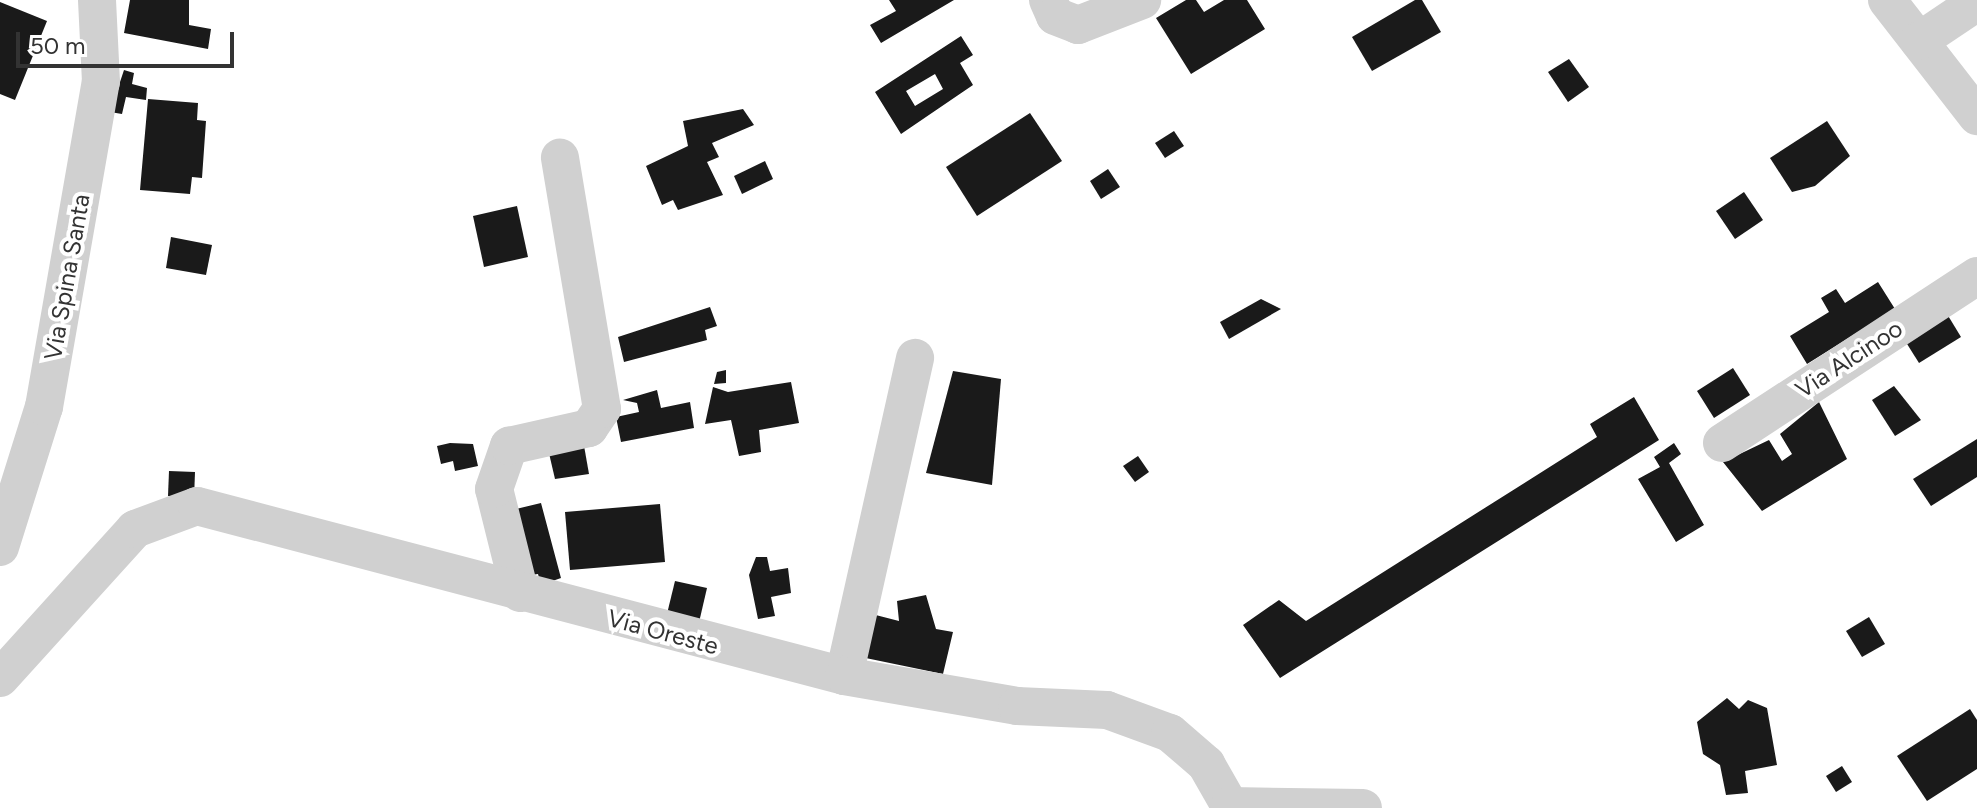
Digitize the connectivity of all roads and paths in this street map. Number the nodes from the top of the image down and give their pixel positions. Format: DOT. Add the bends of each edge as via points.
graph roads {
  1 [pos="97,0"];
  2 [pos="1048,0"];
  3 [pos="1142,0"];
  4 [pos="1887,0"];
  5 [pos="1977,2"];
  6 [pos="1919,41"];
  7 [pos="1977,116"];
  8 [pos="560,157"];
  9 [pos="1977,276"];
  10 [pos="915,358"];
  11 [pos="1722,443"];
  12 [pos="0,547"];
  13 [pos="520,593"];
  14 [pos="844,676"];
  15 [pos="0,678"];
  16 [pos="1363,808"];
  1 -- 12 [label="street, Via Spina Santa" via="101,82 47,391"];
  2 -- 3 [label="street" via="1055,16 1078,25"];
  4 -- 6 [label="street"];
  5 -- 6 [label="street"];
  6 -- 7 [label="street"];
  8 -- 13 [label="street" via="602,409 589,428 509,446 494,489"];
  9 -- 11 [label="street, Via Alcinoo"];
  10 -- 14 [label="street"];
  13 -- 14 [label="street, Via Oreste"];
  13 -- 15 [label="street, Via Oreste" via="197,506 135,529"];
  14 -- 16 [label="street, Via Oreste" via="1017,706 1107,710 1170,733 1206,764 1230,806"];
}
